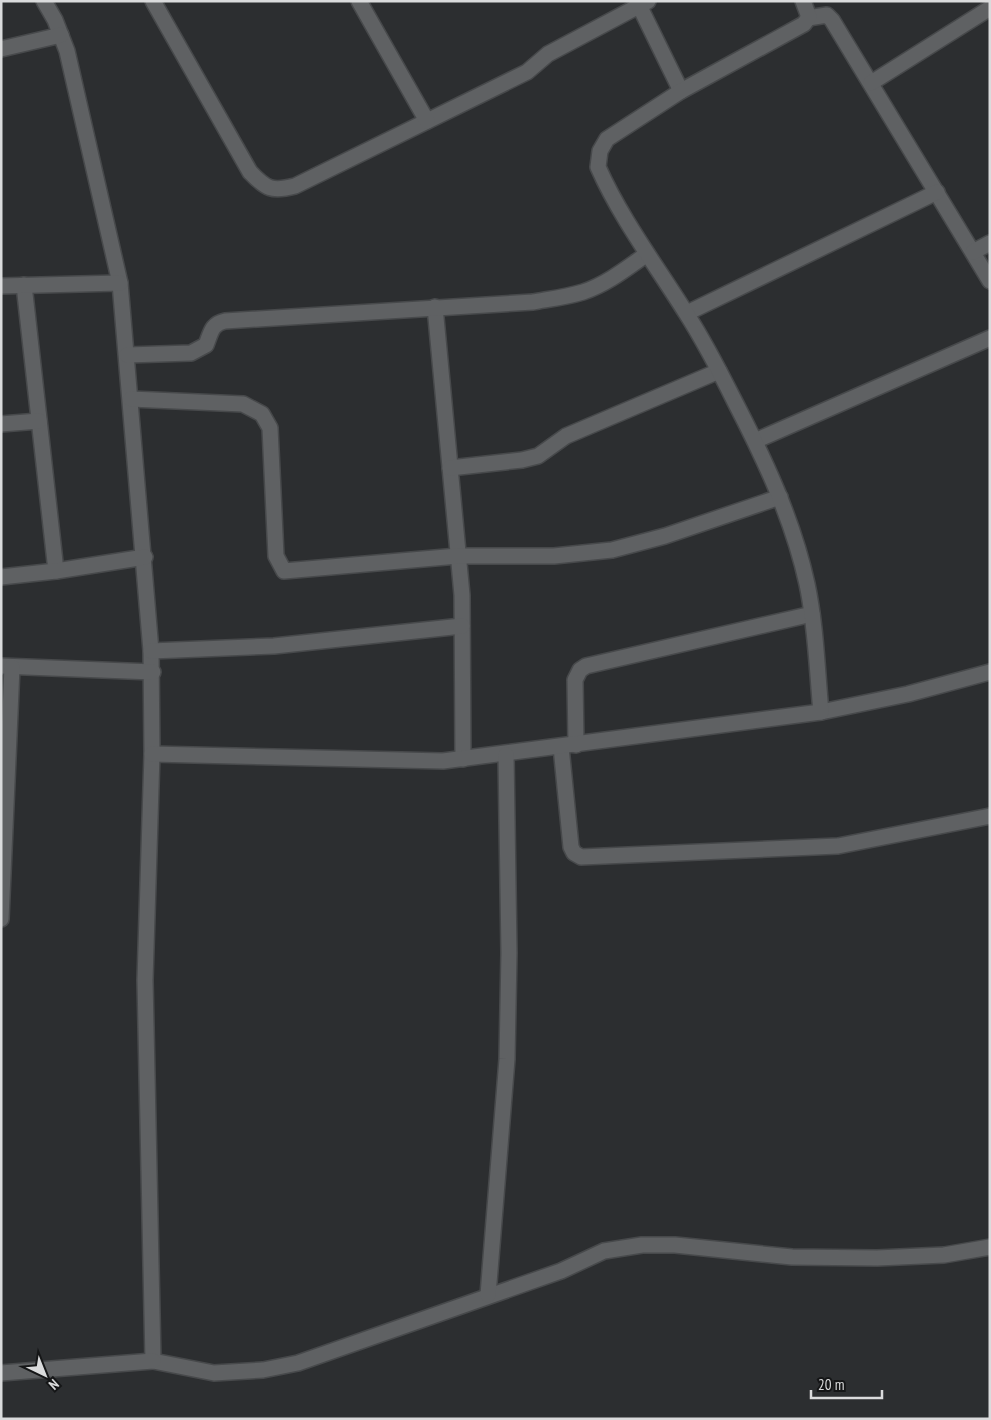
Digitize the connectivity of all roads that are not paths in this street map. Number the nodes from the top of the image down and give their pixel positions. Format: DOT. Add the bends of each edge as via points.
graph roads {
  1 [pos="44,1"];
  2 [pos="153,1"];
  3 [pos="359,1"];
  4 [pos="803,1"];
  5 [pos="642,3"];
  6 [pos="990,8"];
  7 [pos="808,18"];
  8 [pos="61,35"];
  9 [pos="1,49"];
  10 [pos="871,84"];
  11 [pos="680,91"];
  12 [pos="427,121"];
  13 [pos="936,192"];
  14 [pos="990,242"];
  15 [pos="973,252"];
  16 [pos="647,254"];
  17 [pos="990,281"];
  18 [pos="120,283"];
  19 [pos="24,285"];
  20 [pos="1,286"];
  21 [pos="434,307"];
  22 [pos="687,313"];
  23 [pos="990,338"];
  24 [pos="127,355"];
  25 [pos="719,371"];
  26 [pos="131,399"];
  27 [pos="39,421"];
  28 [pos="1,424"];
  29 [pos="755,441"];
  30 [pos="450,468"];
  31 [pos="780,497"];
  32 [pos="458,556"];
  33 [pos="145,557"];
  34 [pos="56,571"];
  35 [pos="1,578"];
  36 [pos="812,614"];
  37 [pos="462,626"];
  38 [pos="151,650"];
  39 [pos="7,666"];
  40 [pos="153,672"];
  41 [pos="990,672"];
  42 [pos="821,712"];
  43 [pos="569,746"];
  44 [pos="152,754"];
  45 [pos="506,754"];
  46 [pos="464,759"];
  47 [pos="990,816"];
  48 [pos="1,918"];
  49 [pos="990,1247"];
  50 [pos="488,1295"];
  51 [pos="153,1360"];
  52 [pos="1,1372"];
  1 -- 8 [label="street"];
  2 -- 12 [label="street" via="250,172 263,186 278,190 295,186"];
  3 -- 12 [label="street"];
  4 -- 7 [label="street"];
  5 -- 11 [label="street"];
  5 -- 12 [label="street" via="548,54 527,72"];
  6 -- 10 [label="street"];
  7 -- 10 [label="street" via="828,15"];
  7 -- 11 [label="street" via="804,24"];
  8 -- 9 [label="street"];
  8 -- 18 [label="street"];
  10 -- 13 [label="street"];
  11 -- 16 [label="street" via="607,139 600,151 598,167 603,179"];
  13 -- 15 [label="street"];
  13 -- 22 [label="street"];
  14 -- 15 [label="street"];
  15 -- 17 [label="street"];
  16 -- 21 [label="street" via="584,292 534,302"];
  16 -- 22 [label="street"];
  18 -- 19 [label="street"];
  18 -- 24 [label="street"];
  19 -- 20 [label="street"];
  19 -- 27 [label="street"];
  21 -- 24 [label="street" via="225,321 211,329 206,345 191,353"];
  21 -- 30 [label="street"];
  22 -- 25 [label="street"];
  23 -- 29 [label="street"];
  24 -- 26 [label="street"];
  25 -- 29 [label="street"];
  25 -- 30 [label="street" via="566,436 538,456"];
  26 -- 32 [label="street" via="243,404 262,414 270,428 276,556 284,571"];
  26 -- 33 [label="street"];
  27 -- 28 [label="street"];
  27 -- 34 [label="street"];
  29 -- 31 [label="street"];
  30 -- 32 [label="street"];
  31 -- 32 [label="street" via="612,550 554,556"];
  31 -- 36 [label="street" via="800,553"];
  32 -- 37 [label="street"];
  33 -- 34 [label="street"];
  33 -- 38 [label="street"];
  34 -- 35 [label="street"];
  36 -- 42 [label="street"];
  36 -- 43 [label="street" via="586,666 575,680"];
  37 -- 38 [label="street" via="274,646"];
  37 -- 46 [label="street"];
  38 -- 40 [label="street"];
  39 -- 40 [label="street"];
  39 -- 48 [label="street"];
  40 -- 44 [label="street"];
  41 -- 42 [label="street" via="908,694"];
  42 -- 43 [label="street"];
  43 -- 45 [label="street"];
  43 -- 47 [label="street" via="571,846 581,857 838,846"];
  44 -- 46 [label="street"];
  44 -- 51 [label="street" via="145,980"];
  45 -- 46 [label="street"];
  45 -- 50 [label="street" via="507,1059"];
  49 -- 50 [label="street" via="944,1255 877,1258 792,1257 675,1245 642,1245 604,1251 561,1271"];
  50 -- 51 [label="street" via="298,1363 263,1370 214,1373"];
  51 -- 52 [label="street"];
}
